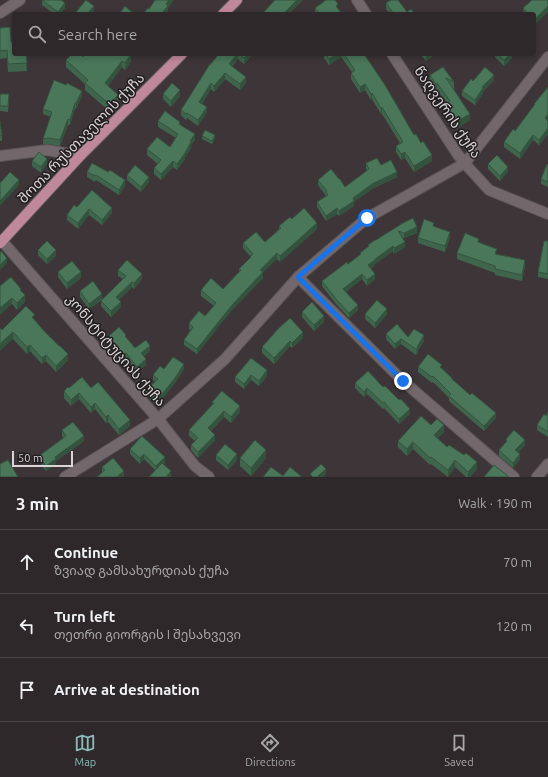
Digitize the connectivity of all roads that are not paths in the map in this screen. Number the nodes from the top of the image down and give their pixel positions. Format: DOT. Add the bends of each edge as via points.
graph roads {
  1 [pos="20,0"];
  2 [pos="237,0"];
  3 [pos="357,0"];
  4 [pos="225,12"];
  5 [pos="365,12"];
  6 [pos="0,13"];
  7 [pos="180,56"];
  8 [pos="393,56"];
  9 [pos="548,57"];
  10 [pos="0,156"];
  11 [pos="80,156"];
  12 [pos="465,162"];
  13 [pos="548,214"];
  14 [pos="1,242"];
  15 [pos="298,277"];
  16 [pos="158,419"];
  17 [pos="548,464"];
  18 [pos="65,477"];
  19 [pos="209,477"];
  20 [pos="514,477"];
  21 [pos="537,477"];
  1 -- 6 [label="street"];
  2 -- 4 [label="main road"];
  3 -- 5 [label="street"];
  7 -- 11 [label="main road, შოთა რუსთაველის ქუჩა"];
  8 -- 12 [label="street, წაღვერის ქუჩა"];
  9 -- 12 [label="street"];
  10 -- 11 [label="street" via="47,150"];
  11 -- 14 [label="main road, შოთა რუსთაველის ქუჩა"];
  12 -- 13 [label="street, წაღვერის ქუჩა" via="489,190"];
  12 -- 15 [label="street" via="367,218"];
  14 -- 16 [label="street, კონსტიტუციას ქუჩა"];
  15 -- 16 [label="street" via="225,359"];
  15 -- 20 [label="street" via="403,381"];
  16 -- 18 [label="street"];
  16 -- 19 [label="street, კონსტიტუციას ქუჩა" via="195,466"];
  17 -- 21 [label="street"];
}
